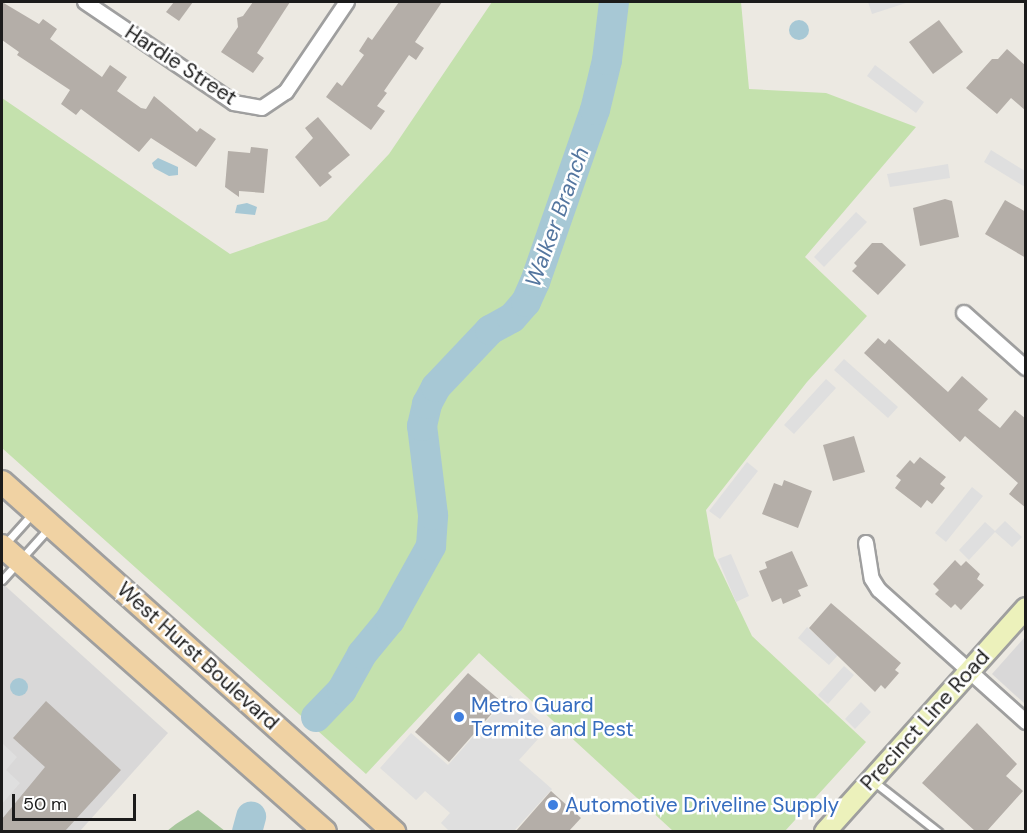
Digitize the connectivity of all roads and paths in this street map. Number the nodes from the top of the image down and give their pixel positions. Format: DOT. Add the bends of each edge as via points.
graph roads {
  1 [pos="85,2"];
  2 [pos="347,2"];
  3 [pos="964,313"];
  4 [pos="1026,368"];
  5 [pos="2,482"];
  6 [pos="43,518"];
  7 [pos="866,543"];
  8 [pos="6,551"];
  9 [pos="2,580"];
  10 [pos="1026,608"];
  11 [pos="968,672"];
  12 [pos="1026,723"];
  13 [pos="871,780"];
  14 [pos="325,831"];
  15 [pos="394,831"];
  16 [pos="825,831"];
  17 [pos="938,831"];
  1 -- 2 [label="street, Hardie Street" via="234,103 262,108 286,92"];
  3 -- 4 [label="street"];
  5 -- 6 [label="main road, West Hurst Boulevard"];
  6 -- 8 [label="lane"];
  6 -- 8 [label="lane"];
  6 -- 15 [label="main road, West Hurst Boulevard"];
  7 -- 11 [label="street" via="872,579 879,590"];
  8 -- 9 [label="lane"];
  8 -- 14 [label="main road"];
  10 -- 11 [label="main road, Precinct Line Road"];
  11 -- 12 [label="street"];
  11 -- 13 [label="main road, Precinct Line Road"];
  13 -- 16 [label="main road, Precinct Line Road"];
  13 -- 17 [label="lane"];
}
